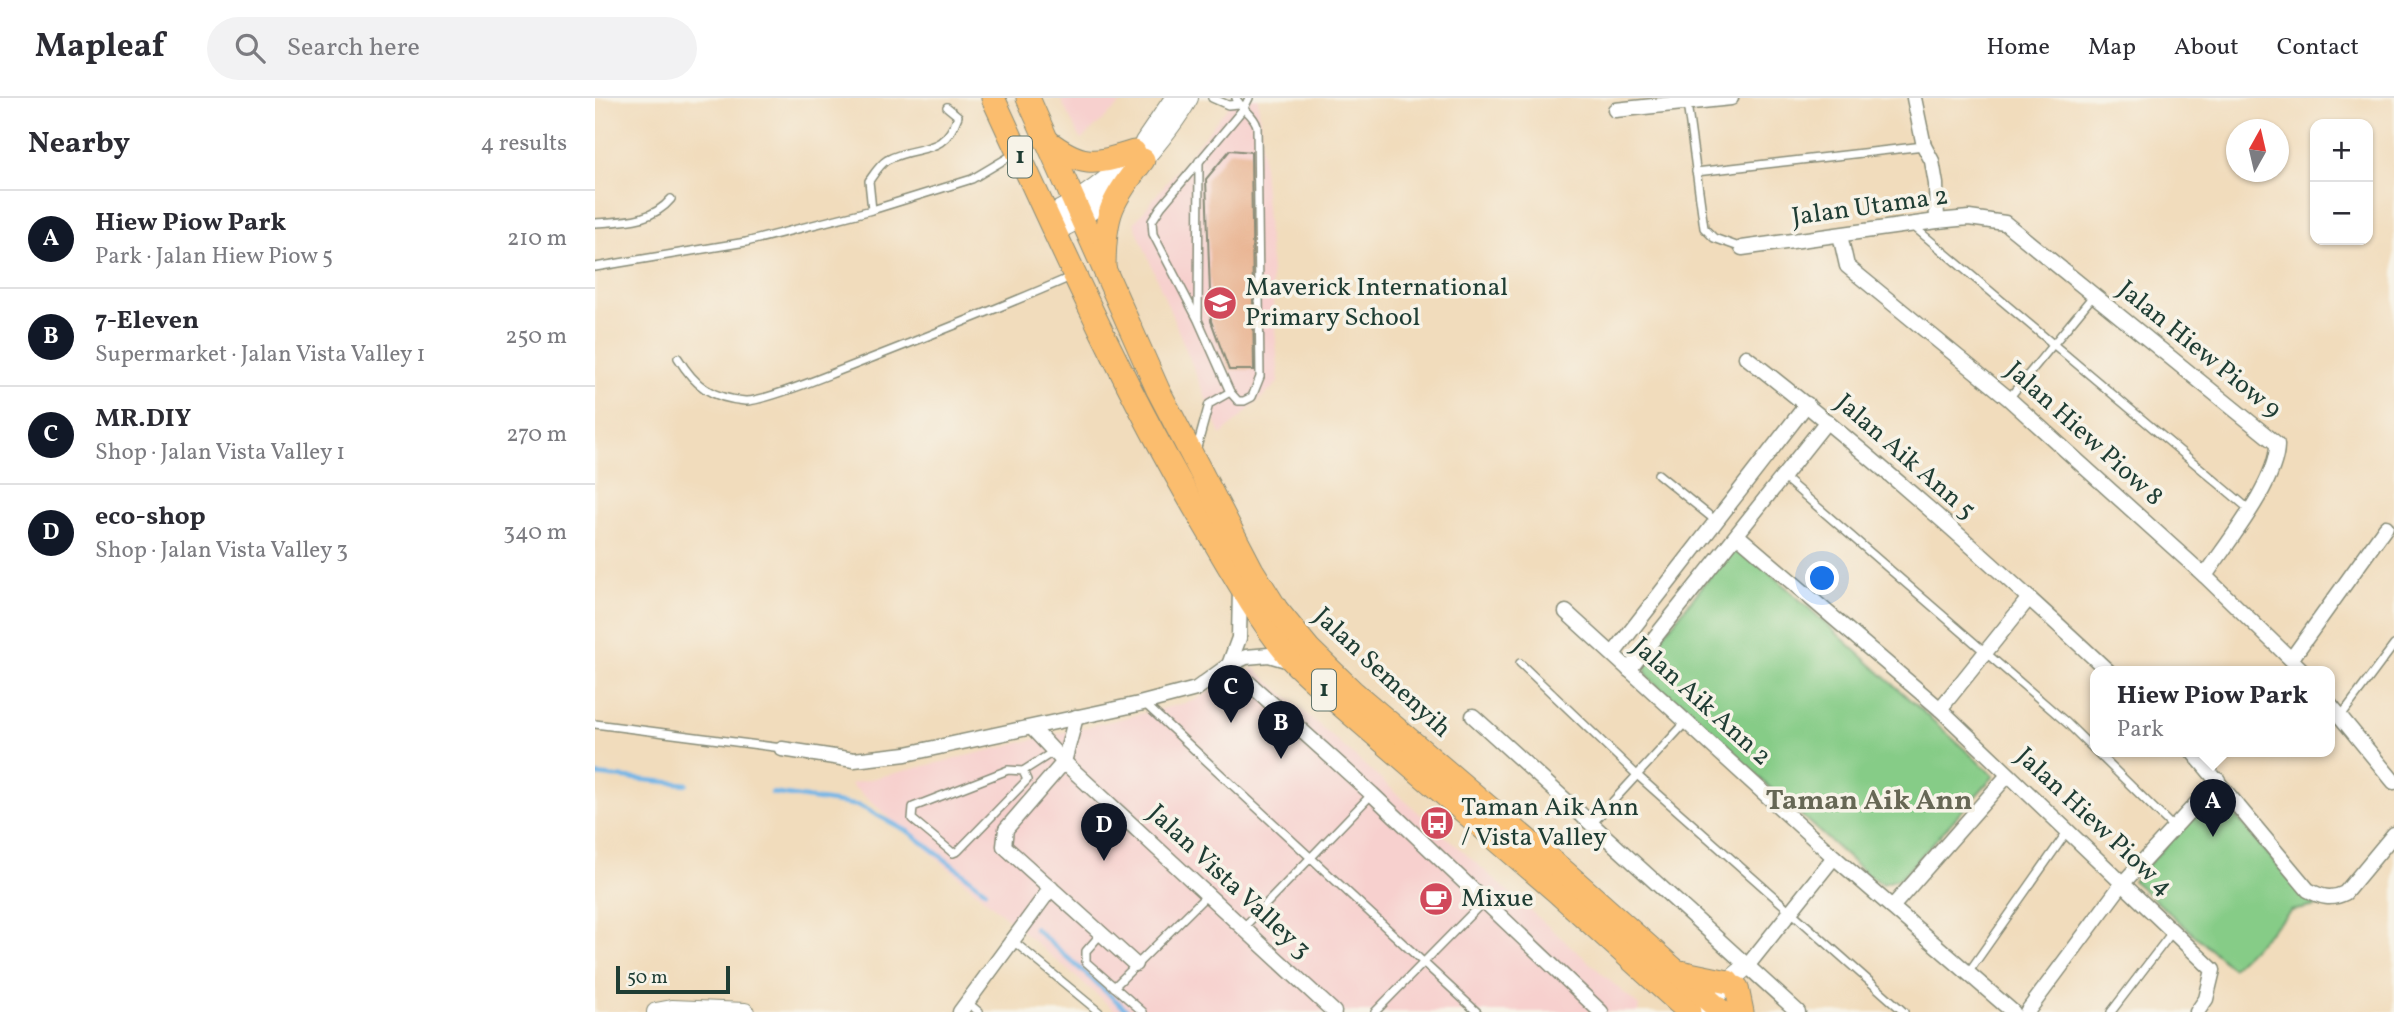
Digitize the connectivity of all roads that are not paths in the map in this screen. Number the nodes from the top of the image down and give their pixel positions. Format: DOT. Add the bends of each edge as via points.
graph roads {
  1 [pos="993,98"];
  2 [pos="1028,98"];
  3 [pos="1174,98"];
  4 [pos="1189,98"];
  5 [pos="1212,98"];
  6 [pos="1249,98"];
  7 [pos="1731,98"];
  8 [pos="1914,98"];
  9 [pos="1240,103"];
  10 [pos="1687,103"];
  11 [pos="947,107"];
  12 [pos="1615,110"];
  13 [pos="1046,140"];
  14 [pos="1924,146"];
  15 [pos="1018,151"];
  16 [pos="1138,156"];
  17 [pos="1199,162"];
  18 [pos="1696,172"];
  19 [pos="671,199"];
  20 [pos="872,210"];
  21 [pos="1077,211"];
  22 [pos="1937,220"];
  23 [pos="595,223"];
  24 [pos="2005,223"];
  25 [pos="1051,224"];
  26 [pos="1910,224"];
  27 [pos="1840,235"];
  28 [pos="1742,248"];
  29 [pos="595,267"];
  30 [pos="1104,270"];
  31 [pos="1074,276"];
  32 [pos="2093,296"];
  33 [pos="1198,320"];
  34 [pos="2053,345"];
  35 [pos="1746,357"];
  36 [pos="677,358"];
  37 [pos="1230,392"];
  38 [pos="2008,398"];
  39 [pos="1807,404"];
  40 [pos="1828,421"];
  41 [pos="1193,460"];
  42 [pos="1658,474"];
  43 [pos="1781,476"];
  44 [pos="2250,510"];
  45 [pos="1716,521"];
  46 [pos="2386,527"];
  47 [pos="1737,536"];
  48 [pos="2205,576"];
  49 [pos="1240,585"];
  50 [pos="2029,598"];
  51 [pos="1566,612"];
  52 [pos="2394,645"];
  53 [pos="1987,652"];
  54 [pos="1613,654"];
  55 [pos="2292,658"];
  56 [pos="1294,662"];
  57 [pos="1520,663"];
  58 [pos="1229,665"];
  59 [pos="2103,666"];
  60 [pos="2298,666"];
  61 [pos="1629,670"];
  62 [pos="1143,703"];
  63 [pos="1940,709"];
  64 [pos="2335,709"];
  65 [pos="1473,716"];
  66 [pos="2341,716"];
  67 [pos="1076,717"];
  68 [pos="1686,721"];
  69 [pos="595,724"];
  70 [pos="1032,728"];
  71 [pos="2090,746"];
  72 [pos="782,748"];
  73 [pos="1058,757"];
  74 [pos="2101,757"];
  75 [pos="2197,757"];
  76 [pos="1023,771"];
  77 [pos="1637,775"];
  78 [pos="2008,775"];
  79 [pos="2392,776"];
  80 [pos="2218,780"];
  81 [pos="1372,794"];
  82 [pos="1592,824"];
  83 [pos="2174,829"];
  84 [pos="2067,832"];
  85 [pos="2394,834"];
  86 [pos="1835,857"];
  87 [pos="1310,858"];
  88 [pos="2122,884"];
  89 [pos="1051,888"];
  90 [pos="1207,895"];
  91 [pos="1485,900"];
  92 [pos="1892,907"];
  93 [pos="1792,911"];
  94 [pos="1243,928"];
  95 [pos="2174,930"];
  96 [pos="1101,934"];
  97 [pos="1012,940"];
  98 [pos="1425,962"];
  99 [pos="1135,964"];
  100 [pos="1748,965"];
  101 [pos="1968,973"];
  102 [pos="1732,985"];
  103 [pos="1114,987"];
  104 [pos="1667,991"];
  105 [pos="964,1007"];
  106 [pos="1715,1010"];
  107 [pos="656,1012"];
  108 [pos="745,1012"];
  109 [pos="979,1012"];
  110 [pos="1099,1012"];
  111 [pos="1143,1012"];
  112 [pos="1334,1012"];
  113 [pos="1375,1012"];
  114 [pos="1477,1012"];
  115 [pos="1601,1012"];
  116 [pos="1689,1012"];
  117 [pos="1742,1012"];
  118 [pos="1798,1012"];
  119 [pos="1904,1012"];
  120 [pos="2013,1012"];
  121 [pos="2027,1012"];
  122 [pos="2111,1012"];
  123 [pos="2196,1012"];
  1 -- 15 [label="main road, Jalan Semenyih / 1"];
  2 -- 13 [label="main road, Jalan Semenyih / 1"];
  3 -- 16 [label="street"];
  4 -- 16 [label="street" via="1181,113"];
  5 -- 9 [label="lane" via="1228,105"];
  6 -- 9 [label="lane"];
  7 -- 10 [label="street"];
  8 -- 14 [label="street"];
  9 -- 17 [label="lane"];
  9 -- 37 [label="lane" via="1257,126 1260,377 1252,397 1238,401"];
  10 -- 12 [label="street"];
  10 -- 18 [label="lane"];
  11 -- 20 [label="lane" via="958,116 952,134 943,142 884,161 869,181"];
  13 -- 16 [label="main road" via="1067,157 1090,162"];
  13 -- 21 [label="main road, Jalan Semenyih / 1"];
  14 -- 18 [label="lane"];
  14 -- 22 [label="street" via="1932,161"];
  15 -- 20 [label="lane" via="972,179"];
  15 -- 25 [label="main road, Jalan Semenyih / 1"];
  16 -- 21 [label="street" via="1107,179"];
  16 -- 30 [label="main road" via="1109,212"];
  17 -- 33 [label="lane"];
  17 -- 33 [label="lane" via="1151,221 1153,234"];
  18 -- 28 [label="lane" via="1705,228 1714,238"];
  19 -- 23 [label="lane" via="661,211 645,218"];
  20 -- 29 [label="lane" via="746,242"];
  21 -- 25 [label="street"];
  21 -- 30 [label="main road, Jalan Semenyih / 1"];
  22 -- 24 [label="street, Jalan Utama 2"];
  22 -- 26 [label="street, Jalan Utama 2"];
  24 -- 32 [label="street, Jalan Hiew Piow 9"];
  25 -- 31 [label="main road, Jalan Semenyih / 1"];
  26 -- 27 [label="street, Jalan Utama 2"];
  26 -- 34 [label="lane"];
  27 -- 28 [label="street, Jalan Utama 2"];
  27 -- 38 [label="street, Jalan Hiew Piow 8" via="1847,266"];
  30 -- 41 [label="main road, Jalan Semenyih / 1"];
  31 -- 36 [label="lane" via="748,402 711,395"];
  31 -- 49 [label="main road, Jalan Semenyih / 1" via="1176,475"];
  32 -- 34 [label="lane"];
  32 -- 44 [label="street, Jalan Hiew Piow 9" via="2277,444 2274,468"];
  33 -- 37 [label="lane"];
  34 -- 38 [label="lane"];
  34 -- 44 [label="lane"];
  35 -- 39 [label="street, Jalan Aik Ann 5"];
  37 -- 41 [label="lane" via="1209,404"];
  38 -- 48 [label="street, Jalan Hiew Piow 8"];
  39 -- 40 [label="street, Jalan Aik Ann 5"];
  39 -- 45 [label="street"];
  40 -- 43 [label="street"];
  40 -- 50 [label="street, Jalan Aik Ann 5"];
  41 -- 104 [label="main road, Jalan Semenyih / 1" via="1252,570 1309,649 1566,873"];
  42 -- 45 [label="lane"];
  43 -- 47 [label="street"];
  43 -- 53 [label="lane"];
  44 -- 48 [label="street, Jalan Hiew Piow 9"];
  45 -- 54 [label="street"];
  46 -- 55 [label="street"];
  47 -- 61 [label="street"];
  47 -- 63 [label="street, Jalan Hiew Piow 4"];
  48 -- 55 [label="street, Jalan Hiew Piow 8"];
  49 -- 56 [label="main road, Jalan Semenyih / 1"];
  49 -- 58 [label="street" via="1239,638"];
  50 -- 53 [label="street"];
  50 -- 59 [label="street, Jalan Aik Ann 5"];
  51 -- 54 [label="street, Jalan Aik Ann 2"];
  52 -- 66 [label="lane"];
  53 -- 63 [label="street"];
  53 -- 71 [label="lane"];
  54 -- 61 [label="street, Jalan Aik Ann 2"];
  55 -- 60 [label="street, Jalan Hiew Piow 8"];
  56 -- 58 [label="street" via="1269,654"];
  56 -- 104 [label="main road, Jalan Semenyih / 1"];
  57 -- 77 [label="lane"];
  58 -- 62 [label="street" via="1196,689"];
  58 -- 81 [label="street"];
  61 -- 68 [label="street, Jalan Aik Ann 2"];
  62 -- 67 [label="street"];
  62 -- 87 [label="lane"];
  63 -- 78 [label="street, Jalan Hiew Piow 4"];
  64 -- 66 [label="street"];
  65 -- 82 [label="street"];
  66 -- 79 [label="street"];
  67 -- 70 [label="street"];
  67 -- 73 [label="street"];
  68 -- 77 [label="lane"];
  68 -- 86 [label="street, Jalan Aik Ann 2"];
  69 -- 72 [label="lane"];
  70 -- 72 [label="street" via="854,760"];
  70 -- 73 [label="street, Jalan Vista Valley 3"];
  73 -- 76 [label="lane"];
  73 -- 89 [label="street" via="1006,829 1003,846"];
  73 -- 90 [label="street, Jalan Vista Valley 3"];
  74 -- 83 [label="lane"];
  75 -- 80 [label="street"];
  76 -- 76 [label="lane" via="1008,770 913,807 912,819 953,853 958,851 1027,780"];
  77 -- 82 [label="lane"];
  77 -- 93 [label="lane"];
  78 -- 84 [label="street, Jalan Hiew Piow 4"];
  78 -- 92 [label="street"];
  80 -- 83 [label="street"];
  80 -- 85 [label="street" via="2308,890 2327,898 2344,893"];
  81 -- 87 [label="lane"];
  81 -- 91 [label="street"];
  82 -- 100 [label="street"];
  83 -- 88 [label="street"];
  84 -- 88 [label="street, Jalan Hiew Piow 4"];
  84 -- 101 [label="lane"];
  86 -- 92 [label="street, Jalan Aik Ann 2"];
  86 -- 93 [label="street"];
  87 -- 94 [label="lane"];
  87 -- 98 [label="lane"];
  88 -- 95 [label="street, Jalan Hiew Piow 4"];
  88 -- 121 [label="street"];
  89 -- 96 [label="street"];
  89 -- 97 [label="street"];
  90 -- 94 [label="street, Jalan Vista Valley 3"];
  90 -- 99 [label="lane"];
  91 -- 98 [label="lane"];
  91 -- 115 [label="street"];
  92 -- 101 [label="street, Jalan Aik Ann 2"];
  93 -- 100 [label="street"];
  93 -- 119 [label="lane"];
  94 -- 112 [label="street, Jalan Vista Valley 3"];
  95 -- 122 [label="lane"];
  95 -- 123 [label="street, Jalan Hiew Piow 4" via="2213,970 2206,999"];
  96 -- 99 [label="street"];
  96 -- 103 [label="lane" via="1086,951 1086,962"];
  97 -- 105 [label="street"];
  97 -- 110 [label="lane"];
  98 -- 113 [label="lane"];
  98 -- 114 [label="lane"];
  99 -- 103 [label="lane"];
  100 -- 102 [label="street"];
  100 -- 118 [label="street"];
  101 -- 120 [label="street, Jalan Aik Ann 2"];
  102 -- 104 [label="main road"];
  102 -- 106 [label="street"];
  102 -- 117 [label="main road"];
  103 -- 111 [label="lane"];
  104 -- 106 [label="main road, Jalan Semenyih / 1"];
  104 -- 116 [label="main road, Jalan Semenyih / 1"];
  105 -- 109 [label="lane"];
  107 -- 108 [label="street"];
}
